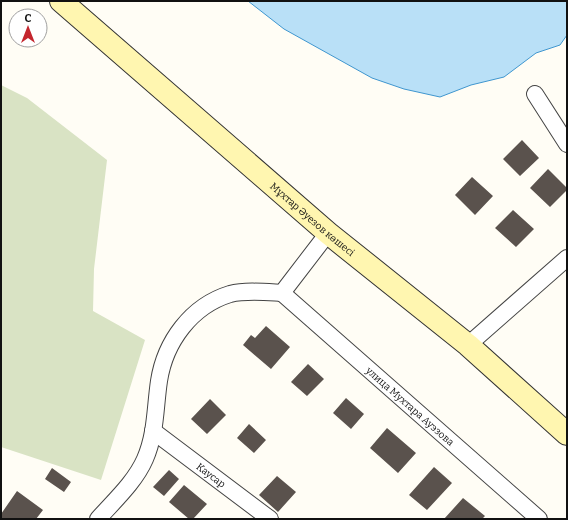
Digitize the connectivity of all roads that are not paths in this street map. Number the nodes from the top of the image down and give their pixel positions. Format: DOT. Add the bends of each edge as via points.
graph roads {
  1 [pos="61,1"];
  2 [pos="535,94"];
  3 [pos="567,144"];
  4 [pos="328,233"];
  5 [pos="567,258"];
  6 [pos="282,293"];
  7 [pos="468,345"];
  8 [pos="153,430"];
  9 [pos="567,434"];
  10 [pos="98,519"];
  11 [pos="270,519"];
  12 [pos="539,519"];
  1 -- 4 [label="main road, Мұхтар Әуезов көшесі"];
  2 -- 3 [label="street"];
  4 -- 6 [label="street"];
  4 -- 7 [label="main road, Мұхтар Әуезов көшесі"];
  5 -- 7 [label="street"];
  6 -- 8 [label="street" via="232,294 213,300 181,327 163,362"];
  6 -- 12 [label="street, улица Мухтара Ауэзова"];
  7 -- 9 [label="main road, Мұхтар Әуезов көшесі"];
  8 -- 10 [label="street" via="145,460 136,475"];
  8 -- 11 [label="street, Каусар"];
}
